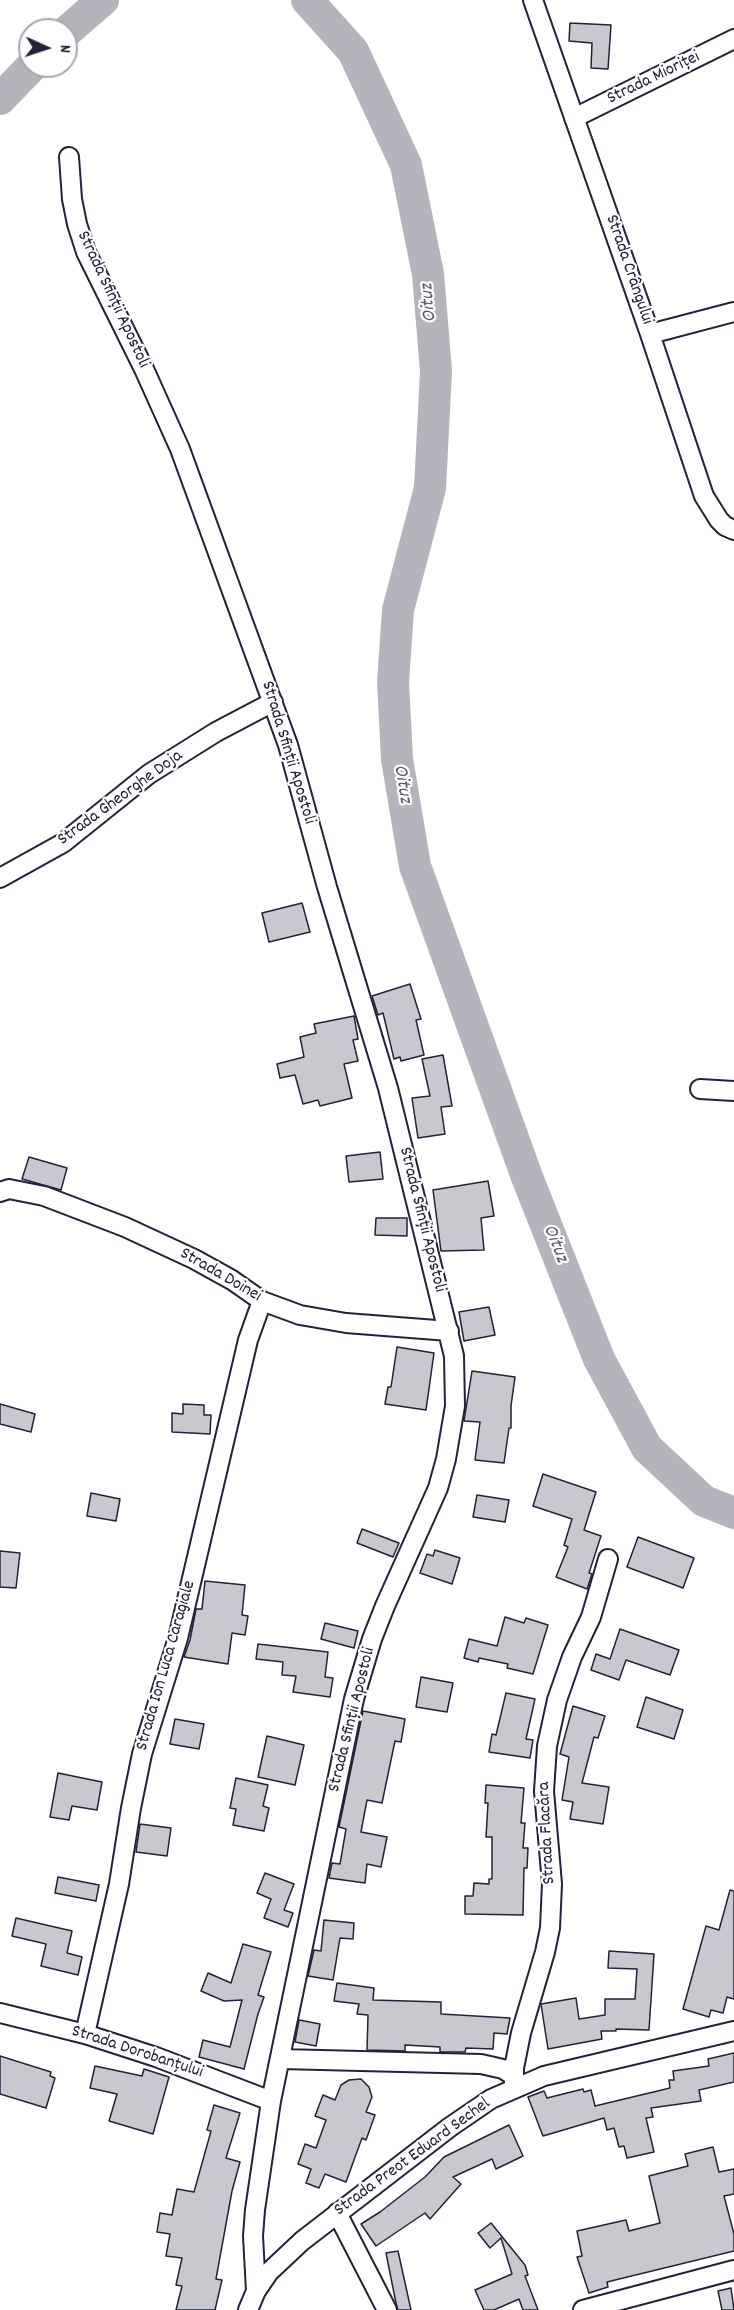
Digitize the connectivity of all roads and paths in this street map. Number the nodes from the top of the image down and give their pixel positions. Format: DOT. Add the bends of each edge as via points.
graph roads {
  1 [pos="533,0"];
  2 [pos="734,39"];
  3 [pos="574,118"];
  4 [pos="69,157"];
  5 [pos="734,312"];
  6 [pos="650,333"];
  7 [pos="734,530"];
  8 [pos="273,702"];
  9 [pos="0,878"];
  10 [pos="700,1089"];
  11 [pos="734,1092"];
  12 [pos="0,1192"];
  13 [pos="262,1301"];
  14 [pos="449,1331"];
  15 [pos="608,1559"];
  16 [pos="0,2013"];
  17 [pos="734,2031"];
  18 [pos="85,2034"];
  19 [pos="281,2059"];
  20 [pos="514,2082"];
  21 [pos="271,2101"];
  22 [pos="337,2213"];
  23 [pos="734,2270"];
  24 [pos="256,2291"];
  25 [pos="248,2310"];
  26 [pos="387,2310"];
  27 [pos="584,2310"];
  1 -- 3 [label="street, Strada Crângului"];
  2 -- 3 [label="street, Strada Mioriței"];
  3 -- 6 [label="street, Strada Crângului"];
  4 -- 8 [label="street, Strada Sfinții Apostoli" via="76,224 86,252 180,449"];
  5 -- 6 [label="street"];
  6 -- 7 [label="street, Strada Crângului" via="704,496 724,526"];
  8 -- 9 [label="street, Strada Gheorghe Doja" via="149,774 63,843"];
  8 -- 14 [label="street, Strada Sfinții Apostoli" via="388,1088"];
  10 -- 11 [label="street"];
  12 -- 13 [label="street, Strada Doinei" via="9,1189 44,1196 125,1227 194,1259"];
  13 -- 14 [label="street, Strada Doinei" via="300,1316"];
  13 -- 18 [label="street, Strada Ion Luca Caragiale" via="248,1340 178,1638 142,1754 119,1884"];
  14 -- 19 [label="street, Strada Sfinții Apostoli" via="456,1383 452,1433 438,1488 379,1622 354,1699"];
  15 -- 20 [label="street, Strada Flacăra" via="552,1723 544,1791 552,1884 550,1928 521,2033"];
  16 -- 18 [label="street, Strada Dorobanțului"];
  17 -- 20 [label="street, Strada Preot Eduard Sechel"];
  18 -- 21 [label="street, Strada Dorobanțului"];
  19 -- 20 [label="street" via="482,2064 503,2069"];
  19 -- 21 [label="street, Strada Sfinții Apostoli"];
  20 -- 22 [label="street, Strada Preot Eduard Sechel"];
  21 -- 24 [label="street, Strada Sfinții Apostoli" via="255,2210"];
  22 -- 24 [label="street, Strada Preot Eduard Sechel" via="285,2255"];
  22 -- 26 [label="street"];
  23 -- 27 [label="street"];
  24 -- 25 [label="street, Strada Sfinții Apostoli"];
}
